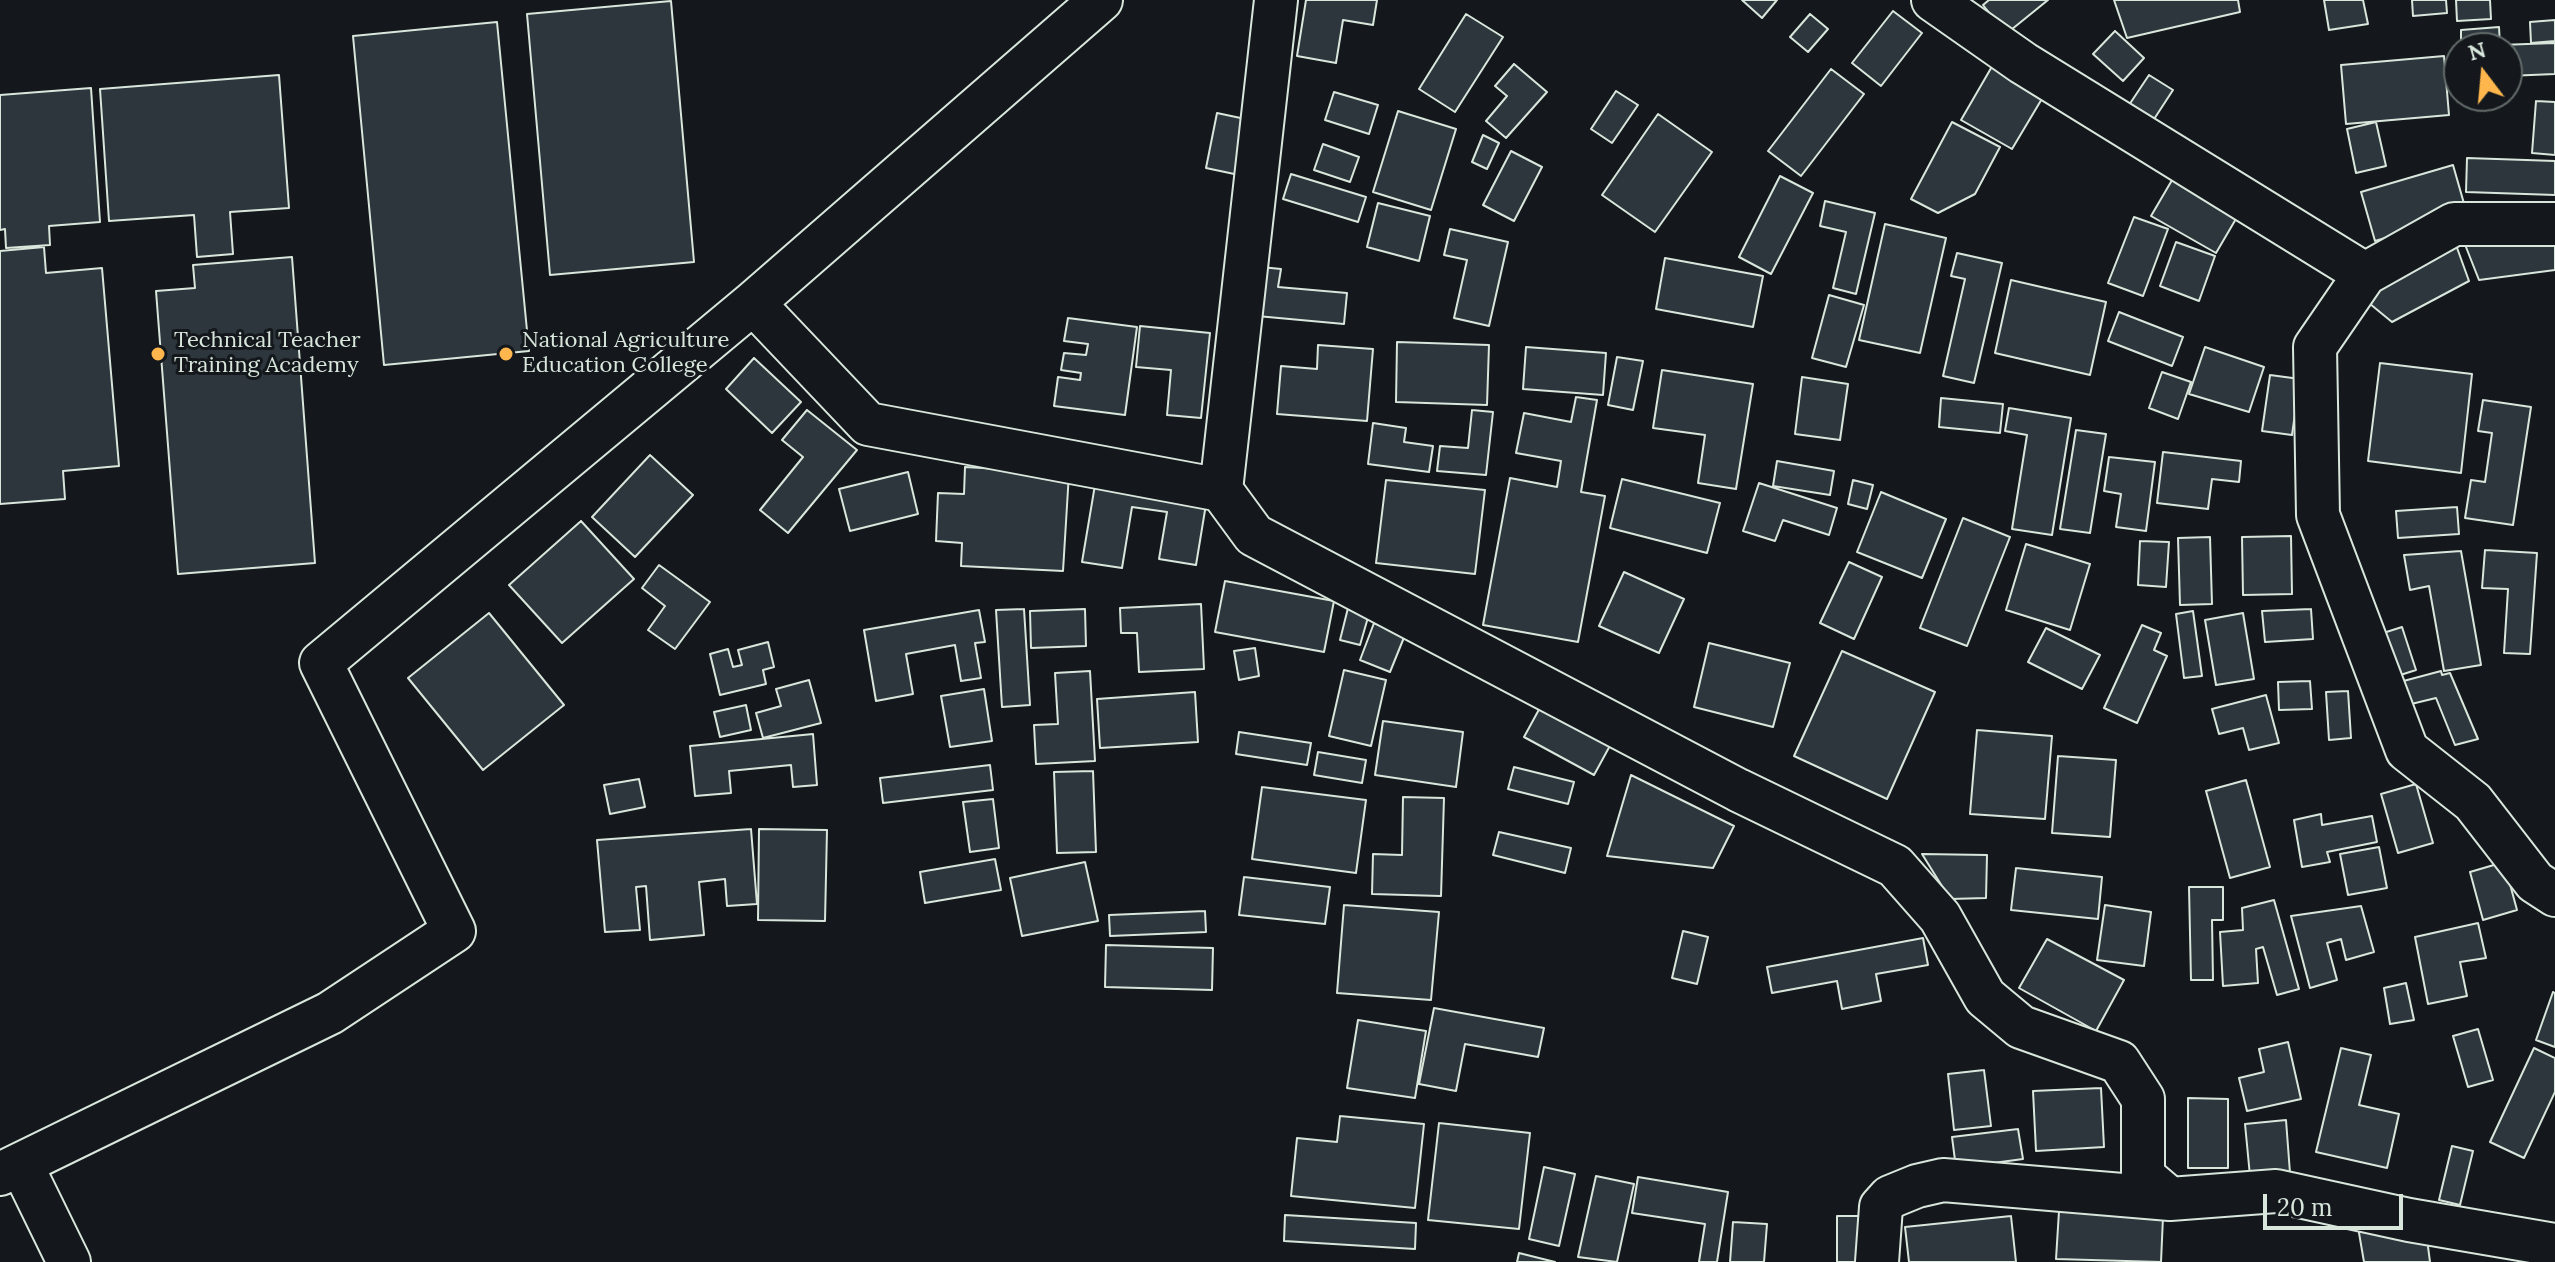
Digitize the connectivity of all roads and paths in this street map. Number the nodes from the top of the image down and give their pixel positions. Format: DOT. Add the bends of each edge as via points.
graph roads {
  1 [pos="1101,0"];
  2 [pos="1276,0"];
  3 [pos="1933,0"];
  4 [pos="2555,224"];
  5 [pos="2365,274"];
  6 [pos="753,303"];
  7 [pos="1221,490"];
  8 [pos="2555,895"];
  9 [pos="10,1169"];
  10 [pos="2170,1199"];
  11 [pos="2555,1245"];
  12 [pos="69,1262"];
  13 [pos="1877,1262"];
  1 -- 6 [label="street"];
  2 -- 7 [label="street"];
  3 -- 5 [label="street" via="2023,63"];
  4 -- 5 [label="street" via="2454,224"];
  5 -- 8 [label="street" via="2315,347 2318,515 2407,750 2473,802 2535,882"];
  6 -- 7 [label="street" via="868,424"];
  6 -- 9 [label="street" via="321,663 454,931 330,1013"];
  7 -- 10 [label="street" via="1254,535 1738,790 1895,866 1940,917 1985,997 2021,1027 2119,1062 2143,1099 2143,1176"];
  9 -- 12 [label="street"];
  10 -- 11 [label="street" via="2276,1191"];
  10 -- 13 [label="street" via="1943,1180 1890,1197 1881,1207"];
}
